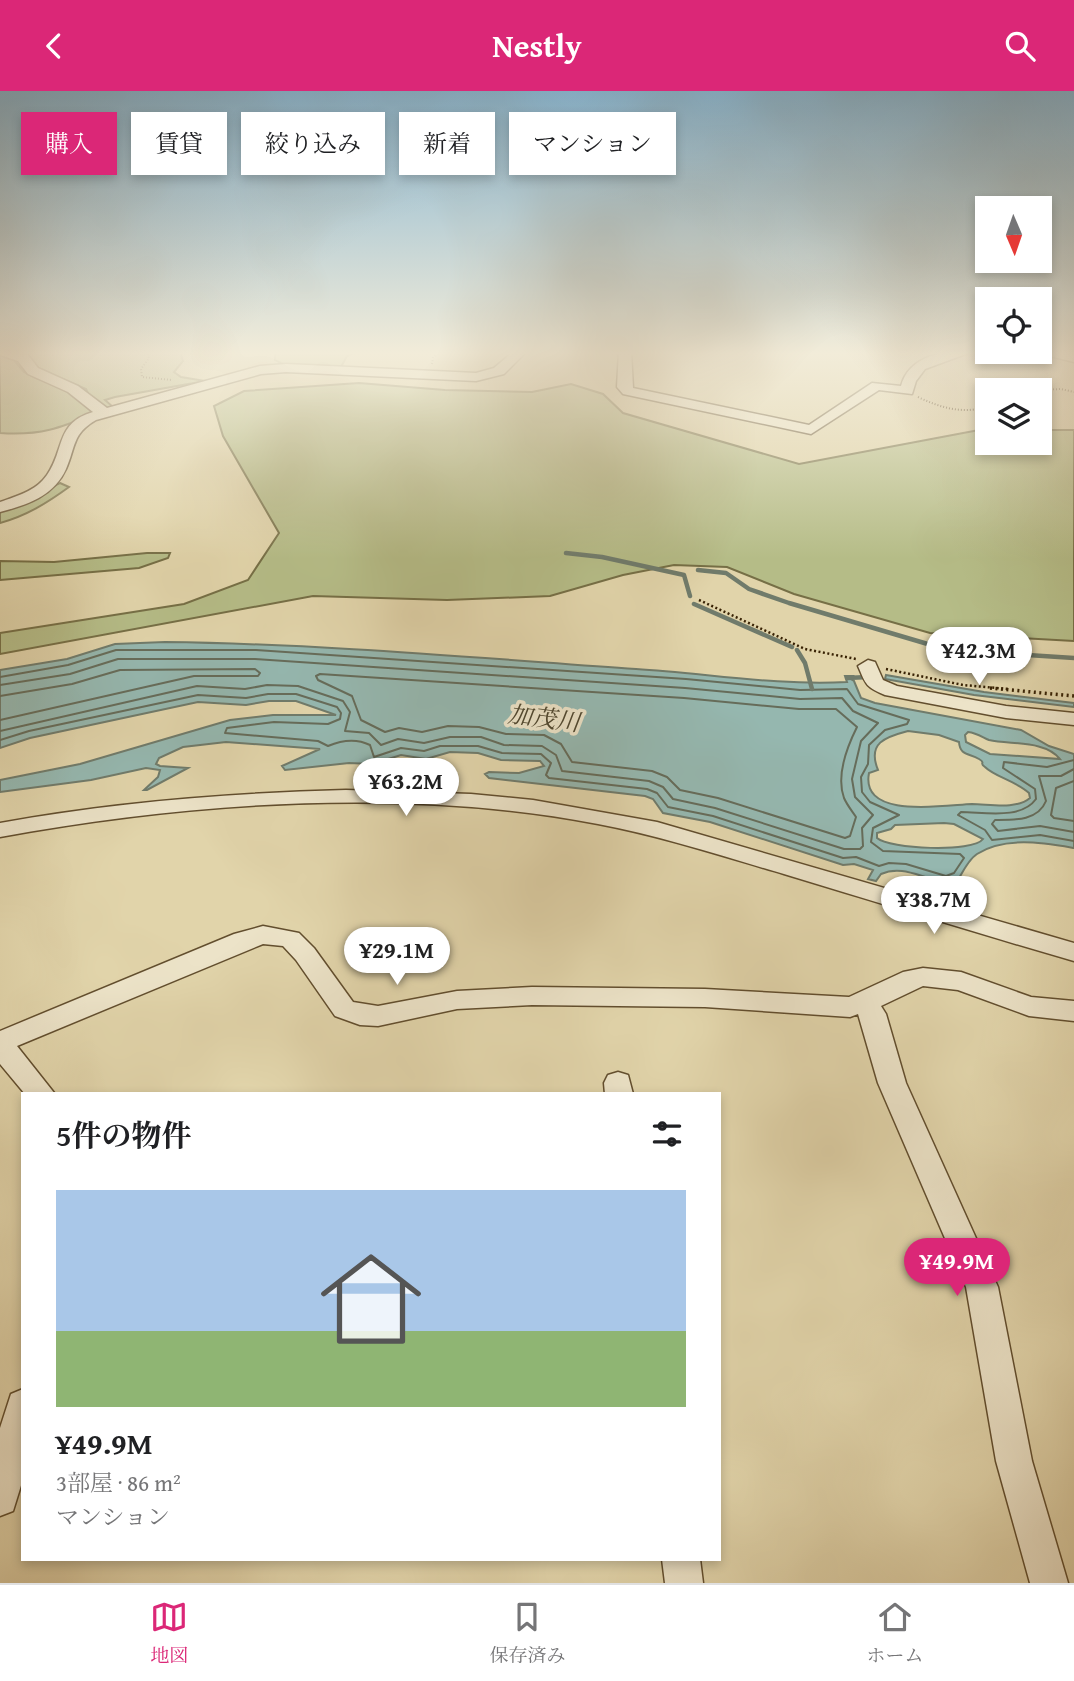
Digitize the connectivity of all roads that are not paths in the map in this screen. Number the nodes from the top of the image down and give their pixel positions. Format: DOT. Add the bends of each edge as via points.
graph roads {
  1 [pos="82,421"];
  2 [pos="761,421"];
  3 [pos="825,421"];
  4 [pos="0,506"];
  5 [pos="868,666"];
  6 [pos="1074,719"];
  7 [pos="0,830"];
  8 [pos="1074,952"];
  9 [pos="864,1004"];
  10 [pos="1074,1011"];
  11 [pos="0,1044"];
  12 [pos="39,1092"];
  13 [pos="21,1414"];
  14 [pos="0,1499"];
  15 [pos="681,1561"];
  16 [pos="684,1583"];
  17 [pos="1049,1583"];
  1 -- 4 [label="street" via="65,442 63,460 45,487"];
  2 -- 3 [label="street" via="811,430"];
  5 -- 6 [label="street" via="875,684 892,691"];
  7 -- 8 [label="street" via="159,808 327,795 461,800 551,810 669,833"];
  9 -- 10 [label="street" via="912,978 940,977 1030,1006"];
  9 -- 11 [label="street" via="825,1007 705,998 533,996 457,1000 378,1016 360,1015 344,1009 306,954 290,940 263,935"];
  9 -- 17 [label="street" via="873,1014 892,1083 982,1287 1014,1461"];
  11 -- 12 [label="street"];
  13 -- 14 [label="street"];
  15 -- 16 [label="street"];
}
